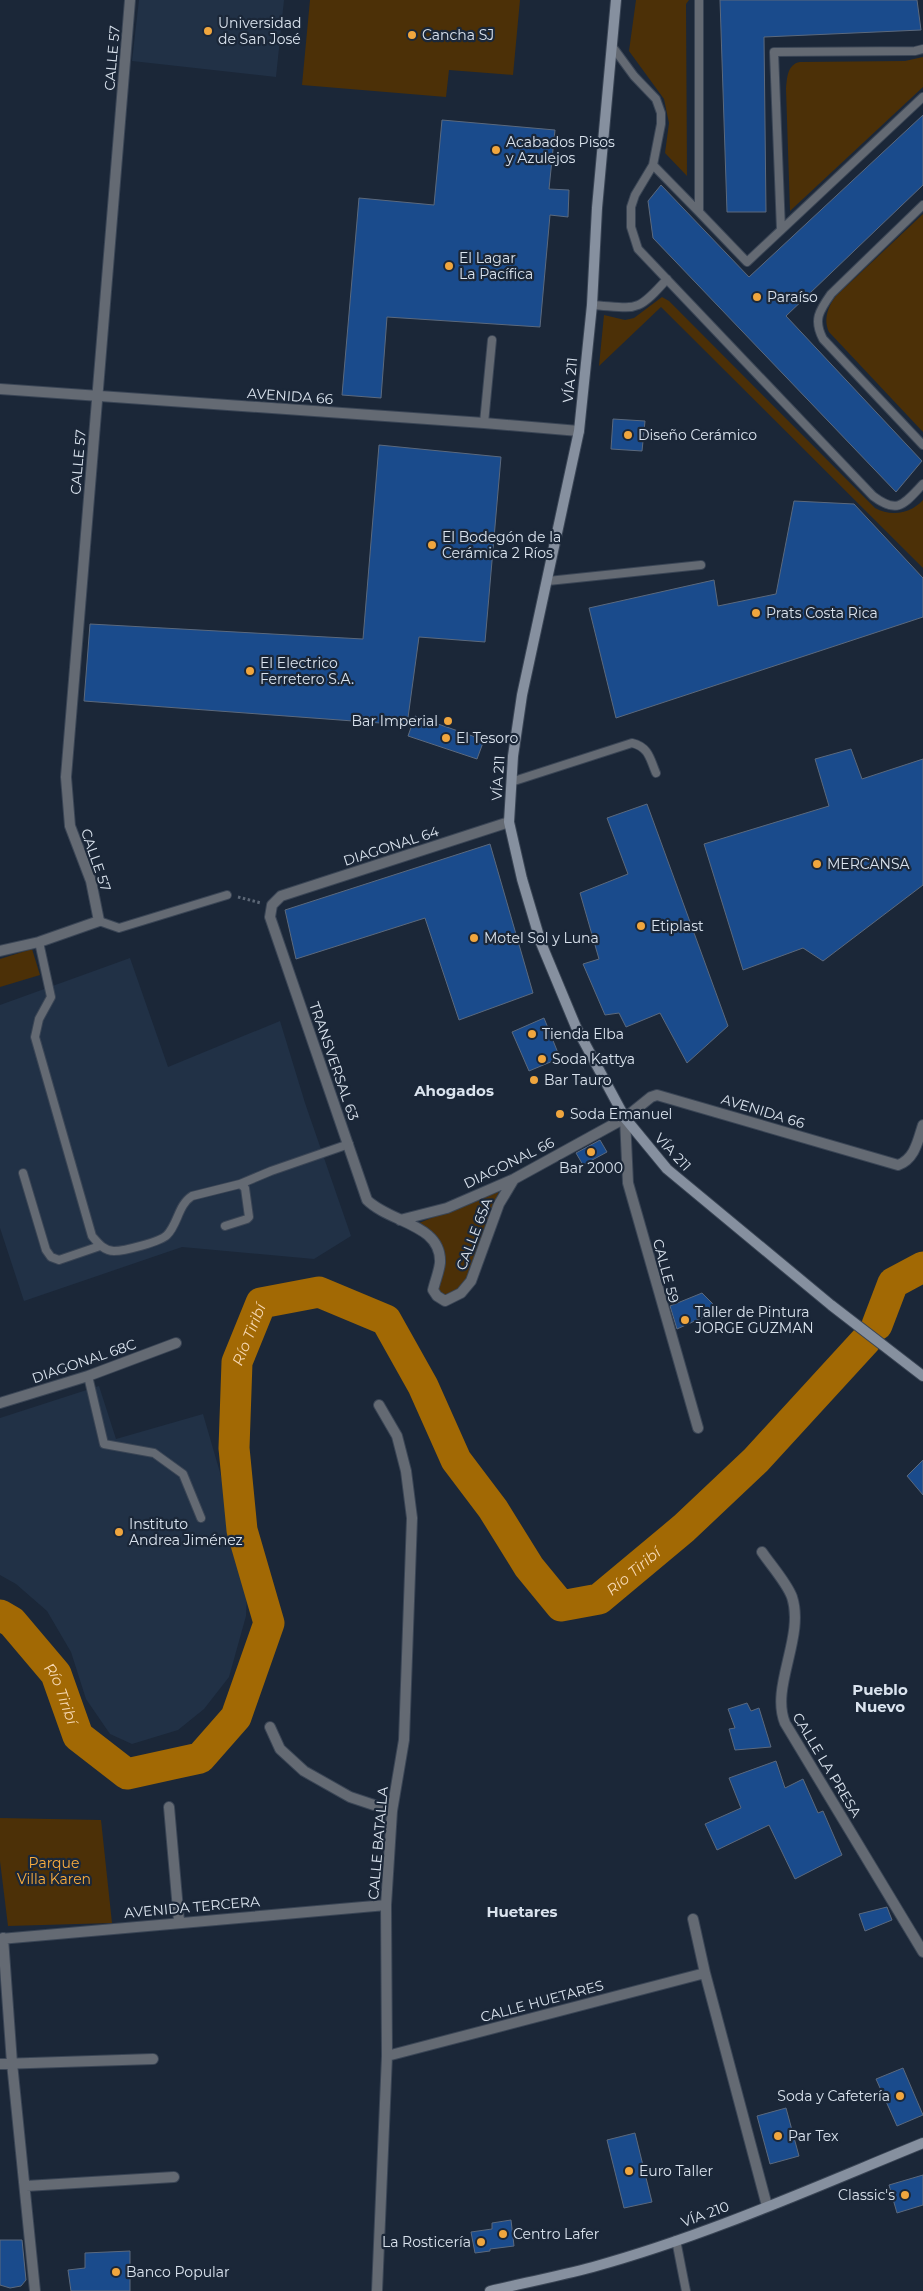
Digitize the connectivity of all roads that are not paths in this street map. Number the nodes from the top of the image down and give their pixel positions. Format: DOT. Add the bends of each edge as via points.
graph roads {
  1 [pos="130,0"];
  2 [pos="616,0"];
  3 [pos="699,0"];
  4 [pos="612,46"];
  5 [pos="923,49"];
  6 [pos="923,97"];
  7 [pos="653,165"];
  8 [pos="923,205"];
  9 [pos="699,212"];
  10 [pos="781,230"];
  11 [pos="666,279"];
  12 [pos="592,304"];
  13 [pos="492,340"];
  14 [pos="0,389"];
  15 [pos="97,396"];
  16 [pos="484,423"];
  17 [pos="579,432"];
  18 [pos="923,445"];
  19 [pos="923,484"];
  20 [pos="701,565"];
  21 [pos="548,581"];
  22 [pos="656,774"];
  23 [pos="512,782"];
  24 [pos="509,822"];
  25 [pos="227,894"];
  26 [pos="272,905"];
  27 [pos="100,921"];
  28 [pos="39,942"];
  29 [pos="0,951"];
  30 [pos="625,1118"];
  31 [pos="923,1124"];
  32 [pos="348,1144"];
  33 [pos="23,1173"];
  34 [pos="514,1179"];
  35 [pos="240,1184"];
  36 [pos="400,1220"];
  37 [pos="225,1226"];
  38 [pos="100,1246"];
  39 [pos="176,1343"];
  40 [pos="88,1376"];
  41 [pos="923,1376"];
  42 [pos="0,1404"];
  43 [pos="379,1405"];
  44 [pos="698,1428"];
  45 [pos="201,1518"];
  46 [pos="762,1552"];
  47 [pos="270,1727"];
  48 [pos="169,1807"];
  49 [pos="392,1811"];
  50 [pos="386,1905"];
  51 [pos="693,1918"];
  52 [pos="179,1922"];
  53 [pos="2,1939"];
  54 [pos="923,1952"];
  55 [pos="705,1973"];
  56 [pos="387,2056"];
  57 [pos="153,2059"];
  58 [pos="12,2063"];
  59 [pos="0,2064"];
  60 [pos="923,2143"];
  61 [pos="174,2177"];
  62 [pos="26,2186"];
  63 [pos="767,2206"];
  64 [pos="676,2240"];
  65 [pos="35,2291"];
  66 [pos="377,2291"];
  67 [pos="490,2291"];
  68 [pos="686,2291"];
  1 -- 15 [label="street, CALLE 57"];
  2 -- 4 [label="main road, VÍA 211"];
  3 -- 9 [label="lane"];
  4 -- 7 [label="lane" via="659,106 662,124"];
  4 -- 12 [label="main road, VÍA 211"];
  5 -- 10 [label="lane" via="915,52 774,52"];
  6 -- 10 [label="lane"];
  7 -- 9 [label="lane"];
  7 -- 11 [label="lane" via="635,195 631,227 638,249"];
  8 -- 18 [label="lane" via="831,294 816,323 823,339"];
  9 -- 10 [label="lane" via="748,262"];
  11 -- 12 [label="lane" via="638,307"];
  11 -- 19 [label="lane" via="873,496 896,507 905,503"];
  12 -- 17 [label="main road, VÍA 211"];
  13 -- 16 [label="lane"];
  14 -- 15 [label="street, AVENIDA 66"];
  15 -- 16 [label="street, AVENIDA 66"];
  15 -- 27 [label="street, CALLE 57" via="66,777 70,826 91,881"];
  16 -- 17 [label="street, AVENIDA 66"];
  17 -- 21 [label="main road, VÍA 211"];
  20 -- 21 [label="lane"];
  21 -- 23 [label="main road, VÍA 211" via="522,696"];
  22 -- 23 [label="lane" via="648,752 643,746 632,743"];
  23 -- 24 [label="main road, VÍA 211"];
  24 -- 26 [label="street, DIAGONAL 64" via="281,896"];
  24 -- 30 [label="main road, VÍA 211" via="541,943 576,1027"];
  25 -- 27 [label="lane" via="119,928"];
  26 -- 32 [label="street, TRANSVERSAL 63" via="270,917"];
  27 -- 28 [label="street"];
  28 -- 29 [label="street"];
  28 -- 38 [label="lane" via="51,997 39,1019 36,1037 87,1221"];
  30 -- 31 [label="street, AVENIDA 66" via="659,1095 898,1165 912,1155"];
  30 -- 34 [label="street, DIAGONAL 66"];
  30 -- 41 [label="main road, VÍA 211" via="667,1169 831,1305"];
  30 -- 44 [label="street, CALLE 59" via="628,1183"];
  32 -- 35 [label="lane"];
  32 -- 36 [label="street, TRANSVERSAL 63" via="368,1200 377,1210"];
  33 -- 38 [label="lane" via="50,1256 59,1260"];
  34 -- 36 [label="street, DIAGONAL 66" via="447,1208"];
  34 -- 36 [label="street, CALLE 65A" via="499,1204 471,1281 461,1293 445,1301 433,1290 440,1263 436,1242"];
  35 -- 37 [label="lane" via="245,1188 249,1217"];
  35 -- 38 [label="lane" via="186,1200 168,1234 160,1240 114,1251"];
  39 -- 40 [label="street, DIAGONAL 68C"];
  40 -- 42 [label="street, DIAGONAL 68C"];
  40 -- 45 [label="lane" via="104,1444 154,1453 183,1474"];
  43 -- 49 [label="street, CALLE BATALLA" via="397,1436 406,1471 412,1518 404,1740"];
  46 -- 54 [label="street, CALLE LA PRESA" via="792,1596 793,1635 780,1711 782,1717"];
  47 -- 49 [label="street" via="280,1749 304,1771 350,1797"];
  48 -- 52 [label="street"];
  49 -- 50 [label="street, CALLE BATALLA"];
  50 -- 52 [label="street, AVENIDA TERCERA"];
  50 -- 56 [label="street, CALLE BATALLA"];
  51 -- 55 [label="street"];
  52 -- 53 [label="street, AVENIDA TERCERA"];
  53 -- 58 [label="street"];
  55 -- 56 [label="street, CALLE HUETARES"];
  55 -- 63 [label="street"];
  56 -- 66 [label="street, CALLE BATALLA"];
  57 -- 58 [label="street"];
  58 -- 59 [label="street"];
  58 -- 62 [label="street"];
  60 -- 63 [label="main road, VÍA 210"];
  61 -- 62 [label="street"];
  62 -- 65 [label="street"];
  63 -- 64 [label="main road, VÍA 210"];
  64 -- 67 [label="main road, VÍA 210" via="594,2267"];
  64 -- 68 [label="lane"];
}
